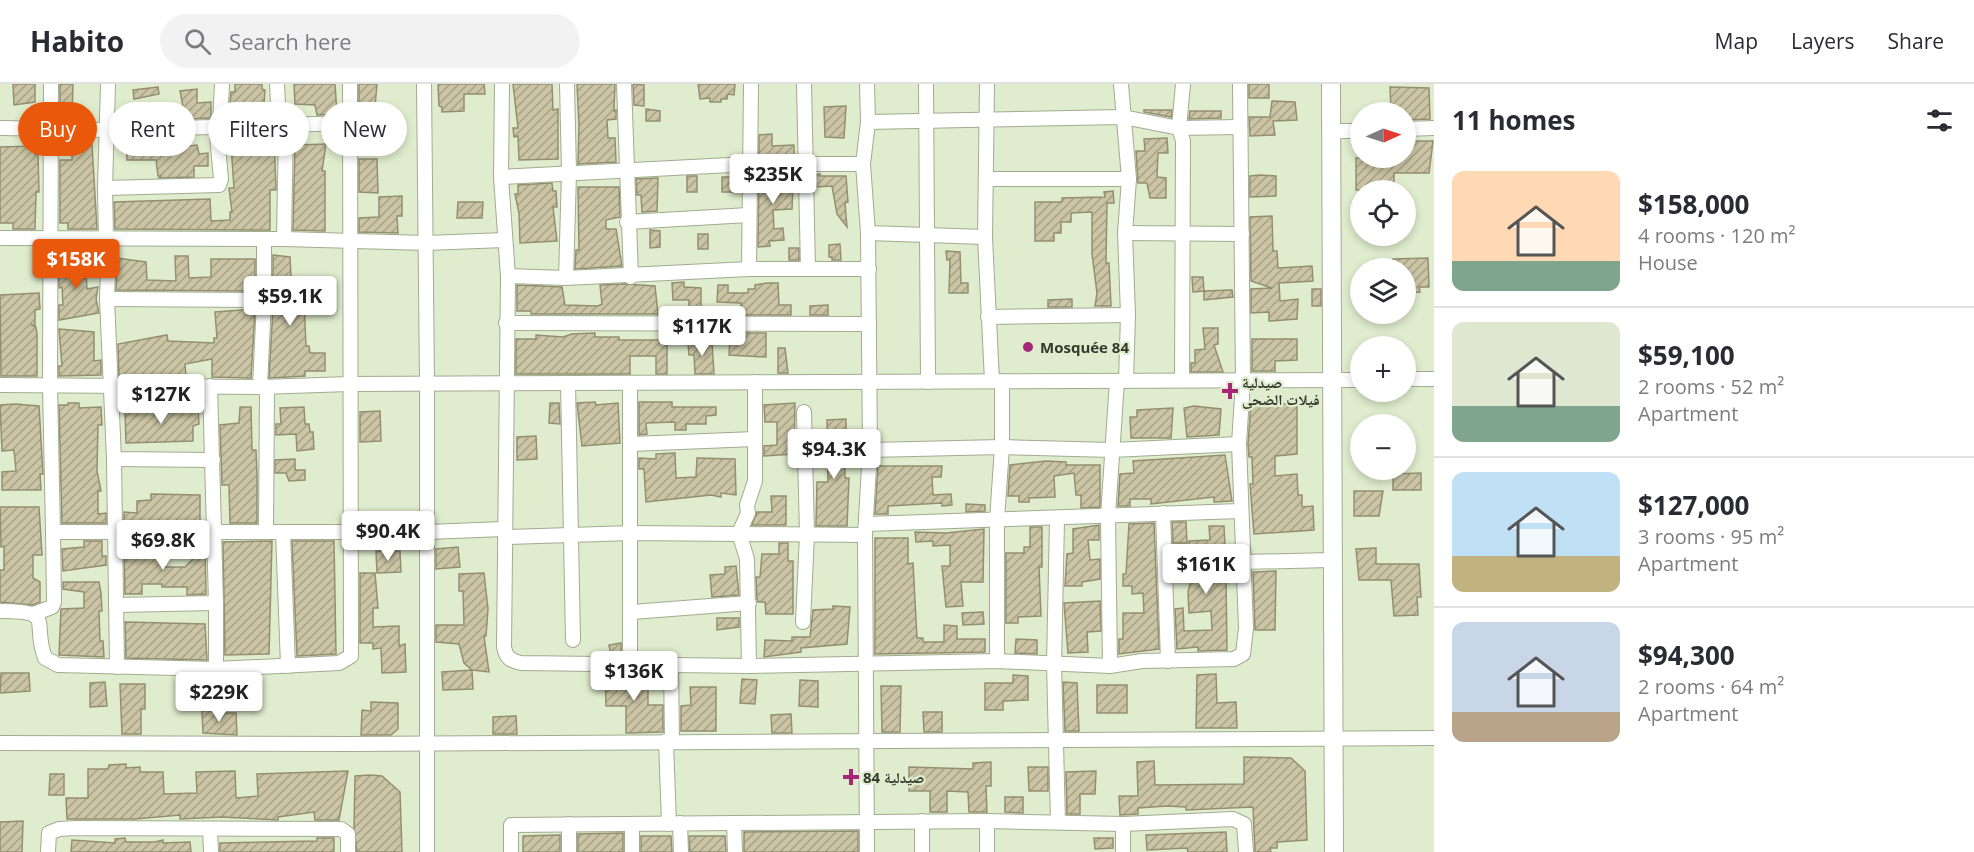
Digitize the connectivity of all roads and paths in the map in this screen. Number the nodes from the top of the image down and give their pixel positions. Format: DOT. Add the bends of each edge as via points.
graph roads {
  1 [pos="51,84"];
  2 [pos="108,84"];
  3 [pos="222,84"];
  4 [pos="277,84"];
  5 [pos="350,84"];
  6 [pos="424,84"];
  7 [pos="502,84"];
  8 [pos="567,84"];
  9 [pos="624,84"];
  10 [pos="751,84"];
  11 [pos="804,84"];
  12 [pos="867,84"];
  13 [pos="926,84"];
  14 [pos="987,84"];
  15 [pos="1121,84"];
  16 [pos="1184,84"];
  17 [pos="1240,84"];
  18 [pos="1331,84"];
  19 [pos="51,102"];
  20 [pos="220,102"];
  21 [pos="280,102"];
  22 [pos="350,102"];
  23 [pos="1123,117"];
  24 [pos="926,121"];
  25 [pos="985,121"];
  26 [pos="868,122"];
  27 [pos="208,125"];
  28 [pos="1239,127"];
  29 [pos="0,128"];
  30 [pos="18,128"];
  31 [pos="1179,128"];
  32 [pos="1434,128"];
  33 [pos="97,129"];
  34 [pos="1416,129"];
  35 [pos="107,130"];
  36 [pos="1350,131"];
  37 [pos="1331,132"];
  38 [pos="51,156"];
  39 [pos="220,156"];
  40 [pos="283,156"];
  41 [pos="350,156"];
  42 [pos="749,164"];
  43 [pos="805,164"];
  44 [pos="863,164"];
  45 [pos="626,170"];
  46 [pos="569,172"];
  47 [pos="501,177"];
  48 [pos="986,178"];
  49 [pos="1129,179"];
  50 [pos="105,188"];
  51 [pos="749,215"];
  52 [pos="627,222"];
  53 [pos="868,233"];
  54 [pos="1125,233"];
  55 [pos="1242,234"];
  56 [pos="927,235"];
  57 [pos="1184,235"];
  58 [pos="986,237"];
  59 [pos="0,238"];
  60 [pos="108,238"];
  61 [pos="264,239"];
  62 [pos="284,239"];
  63 [pos="505,240"];
  64 [pos="50,241"];
  65 [pos="349,243"];
  66 [pos="426,243"];
  67 [pos="749,269"];
  68 [pos="808,269"];
  69 [pos="868,269"];
  70 [pos="507,276"];
  71 [pos="631,277"];
  72 [pos="566,278"];
  73 [pos="107,299"];
  74 [pos="264,300"];
  75 [pos="1128,315"];
  76 [pos="988,317"];
  77 [pos="507,323"];
  78 [pos="869,324"];
  79 [pos="1434,378"];
  80 [pos="1416,379"];
  81 [pos="1182,380"];
  82 [pos="1350,380"];
  83 [pos="997,381"];
  84 [pos="1122,381"];
  85 [pos="1243,381"];
  86 [pos="1332,381"];
  87 [pos="755,382"];
  88 [pos="869,382"];
  89 [pos="928,382"];
  90 [pos="507,383"];
  91 [pos="568,383"];
  92 [pos="630,383"];
  93 [pos="110,384"];
  94 [pos="350,384"];
  95 [pos="428,384"];
  96 [pos="0,385"];
  97 [pos="50,385"];
  98 [pos="210,386"];
  99 [pos="263,387"];
  100 [pos="804,412"];
  101 [pos="755,439"];
  102 [pos="631,444"];
  103 [pos="1239,444"];
  104 [pos="1002,447"];
  105 [pos="870,450"];
  106 [pos="1112,450"];
  107 [pos="114,459"];
  108 [pos="213,460"];
  109 [pos="1240,511"];
  110 [pos="1163,513"];
  111 [pos="1108,516"];
  112 [pos="997,520"];
  113 [pos="1057,520"];
  114 [pos="866,530"];
  115 [pos="115,531"];
  116 [pos="215,531"];
  117 [pos="266,531"];
  118 [pos="283,531"];
  119 [pos="351,531"];
  120 [pos="53,532"];
  121 [pos="427,532"];
  122 [pos="505,533"];
  123 [pos="632,533"];
  124 [pos="739,533"];
  125 [pos="807,534"];
  126 [pos="571,535"];
  127 [pos="1331,560"];
  128 [pos="1244,562"];
  129 [pos="216,603"];
  130 [pos="748,603"];
  131 [pos="116,605"];
  132 [pos="0,611"];
  133 [pos="632,612"];
  134 [pos="33,614"];
  135 [pos="803,622"];
  136 [pos="573,640"];
  137 [pos="997,661"];
  138 [pos="1168,661"];
  139 [pos="630,664"];
  140 [pos="868,664"];
  141 [pos="1054,664"];
  142 [pos="671,665"];
  143 [pos="288,666"];
  144 [pos="749,666"];
  145 [pos="1110,666"];
  146 [pos="117,667"];
  147 [pos="216,669"];
  148 [pos="1434,738"];
  149 [pos="1054,739"];
  150 [pos="1333,739"];
  151 [pos="867,740"];
  152 [pos="669,741"];
  153 [pos="0,742"];
  154 [pos="426,744"];
  155 [pos="987,820"];
  156 [pos="922,821"];
  157 [pos="865,822"];
  158 [pos="1058,822"];
  159 [pos="674,823"];
  160 [pos="734,823"];
  161 [pos="569,824"];
  162 [pos="632,824"];
  163 [pos="1122,824"];
  164 [pos="210,829"];
  165 [pos="48,852"];
  166 [pos="211,852"];
  167 [pos="348,852"];
  168 [pos="427,852"];
  169 [pos="511,852"];
  170 [pos="569,852"];
  171 [pos="632,852"];
  172 [pos="681,852"];
  173 [pos="735,852"];
  174 [pos="867,852"];
  175 [pos="922,852"];
  176 [pos="987,852"];
  177 [pos="1123,852"];
  178 [pos="1246,852"];
  179 [pos="1334,852"];
  1 -- 19 [label="street"];
  2 -- 35 [label="street"];
  3 -- 20 [label="street"];
  4 -- 21 [label="street"];
  5 -- 22 [label="street"];
  6 -- 66 [label="street"];
  7 -- 47 [label="street"];
  8 -- 46 [label="street"];
  9 -- 45 [label="street"];
  10 -- 42 [label="street"];
  11 -- 43 [label="street"];
  12 -- 26 [label="street"];
  13 -- 24 [label="street"];
  14 -- 25 [label="street"];
  15 -- 23 [label="street"];
  16 -- 31 [label="street"];
  17 -- 28 [label="street"];
  18 -- 37 [label="main road"];
  23 -- 25 [label="street"];
  23 -- 31 [label="street"];
  23 -- 49 [label="street"];
  24 -- 25 [label="street"];
  24 -- 26 [label="street"];
  24 -- 56 [label="street"];
  25 -- 48 [label="street"];
  26 -- 44 [label="street"];
  27 -- 35 [label="street"];
  28 -- 31 [label="street"];
  28 -- 55 [label="street"];
  29 -- 30 [label="street"];
  31 -- 57 [label="street" via="1183,141"];
  32 -- 34 [label="street"];
  33 -- 35 [label="street"];
  35 -- 50 [label="street"];
  36 -- 37 [label="street"];
  37 -- 86 [label="main road"];
  38 -- 64 [label="street"];
  39 -- 50 [label="street" via="219,185"];
  40 -- 62 [label="street"];
  41 -- 65 [label="street"];
  42 -- 43 [label="street"];
  42 -- 45 [label="street"];
  42 -- 51 [label="street"];
  43 -- 44 [label="street"];
  43 -- 68 [label="street"];
  44 -- 53 [label="street"];
  45 -- 46 [label="street"];
  45 -- 52 [label="street"];
  46 -- 47 [label="street"];
  46 -- 72 [label="street"];
  47 -- 63 [label="street"];
  48 -- 49 [label="street"];
  48 -- 58 [label="street"];
  49 -- 54 [label="street"];
  50 -- 60 [label="street"];
  51 -- 52 [label="street"];
  51 -- 67 [label="street"];
  52 -- 71 [label="street"];
  53 -- 56 [label="street"];
  53 -- 69 [label="street"];
  54 -- 57 [label="street"];
  54 -- 75 [label="street"];
  55 -- 57 [label="street"];
  55 -- 85 [label="street"];
  56 -- 58 [label="street"];
  56 -- 89 [label="street"];
  57 -- 81 [label="street"];
  58 -- 76 [label="street"];
  59 -- 64 [label="street"];
  60 -- 61 [label="street"];
  60 -- 64 [label="street"];
  60 -- 73 [label="street"];
  61 -- 62 [label="street"];
  61 -- 74 [label="street"];
  62 -- 65 [label="street"];
  63 -- 66 [label="street"];
  63 -- 70 [label="street"];
  64 -- 97 [label="street"];
  65 -- 66 [label="street"];
  65 -- 94 [label="street"];
  66 -- 95 [label="street"];
  67 -- 68 [label="street"];
  67 -- 71 [label="street"];
  68 -- 69 [label="street"];
  69 -- 78 [label="street"];
  70 -- 72 [label="street"];
  70 -- 77 [label="street"];
  71 -- 72 [label="street"];
  73 -- 74 [label="street"];
  73 -- 93 [label="street"];
  74 -- 99 [label="street"];
  75 -- 76 [label="street"];
  75 -- 84 [label="street"];
  76 -- 83 [label="street"];
  77 -- 78 [label="street"];
  77 -- 90 [label="street"];
  78 -- 88 [label="street"];
  79 -- 80 [label="street"];
  81 -- 84 [label="street"];
  81 -- 85 [label="street"];
  82 -- 86 [label="street"];
  83 -- 84 [label="street"];
  83 -- 89 [label="street"];
  83 -- 104 [label="street"];
  84 -- 106 [label="street"];
  85 -- 86 [label="street"];
  85 -- 103 [label="street"];
  86 -- 127 [label="main road"];
  87 -- 88 [label="street"];
  87 -- 92 [label="street"];
  87 -- 101 [label="street"];
  88 -- 89 [label="street"];
  88 -- 105 [label="street"];
  90 -- 91 [label="street"];
  90 -- 95 [label="street"];
  90 -- 122 [label="street"];
  91 -- 92 [label="street"];
  91 -- 126 [label="street"];
  92 -- 102 [label="street"];
  93 -- 97 [label="street"];
  93 -- 98 [label="street"];
  93 -- 107 [label="street"];
  94 -- 95 [label="street"];
  94 -- 99 [label="street"];
  94 -- 119 [label="street"];
  95 -- 121 [label="street"];
  96 -- 97 [label="street"];
  97 -- 120 [label="street"];
  98 -- 99 [label="street"];
  98 -- 108 [label="street"];
  99 -- 117 [label="street"];
  100 -- 125 [label="street"];
  101 -- 102 [label="street"];
  101 -- 124 [label="street" via="754,489"];
  102 -- 123 [label="street"];
  103 -- 106 [label="street"];
  103 -- 109 [label="street"];
  104 -- 105 [label="street"];
  104 -- 106 [label="street"];
  104 -- 112 [label="street"];
  105 -- 114 [label="street"];
  106 -- 111 [label="street"];
  107 -- 108 [label="street"];
  107 -- 115 [label="street"];
  108 -- 116 [label="street"];
  109 -- 110 [label="street"];
  109 -- 128 [label="street"];
  110 -- 111 [label="street"];
  110 -- 138 [label="street"];
  111 -- 113 [label="street"];
  111 -- 145 [label="street"];
  112 -- 113 [label="street"];
  112 -- 114 [label="street"];
  112 -- 137 [label="street"];
  113 -- 141 [label="street"];
  114 -- 125 [label="street"];
  114 -- 140 [label="street"];
  115 -- 116 [label="street"];
  115 -- 120 [label="street"];
  115 -- 131 [label="street"];
  116 -- 117 [label="street"];
  116 -- 129 [label="street"];
  117 -- 118 [label="street"];
  118 -- 119 [label="street"];
  118 -- 143 [label="street"];
  119 -- 121 [label="street"];
  119 -- 143 [label="street" via="351,656 339,663"];
  120 -- 134 [label="street" via="54,603"];
  121 -- 122 [label="street"];
  121 -- 154 [label="street"];
  122 -- 126 [label="street"];
  122 -- 139 [label="street" via="504,647 510,660"];
  123 -- 124 [label="street"];
  123 -- 126 [label="street"];
  123 -- 133 [label="street"];
  124 -- 125 [label="street"];
  124 -- 130 [label="street" via="747,559"];
  125 -- 135 [label="street"];
  126 -- 136 [label="street"];
  127 -- 128 [label="street"];
  127 -- 150 [label="main road"];
  128 -- 138 [label="street" via="1243,654 1234,659"];
  129 -- 131 [label="street"];
  129 -- 147 [label="street"];
  130 -- 133 [label="street"];
  130 -- 144 [label="street"];
  131 -- 146 [label="street"];
  132 -- 134 [label="street"];
  133 -- 139 [label="street"];
  134 -- 146 [label="street" via="41,623 43,651 51,662"];
  137 -- 140 [label="street"];
  137 -- 141 [label="street"];
  138 -- 145 [label="street"];
  139 -- 142 [label="street"];
  140 -- 144 [label="street"];
  140 -- 151 [label="street"];
  141 -- 145 [label="street"];
  141 -- 149 [label="street"];
  142 -- 144 [label="street"];
  142 -- 152 [label="street"];
  143 -- 147 [label="street"];
  146 -- 147 [label="street"];
  148 -- 150 [label="street"];
  149 -- 150 [label="street"];
  149 -- 151 [label="street"];
  149 -- 158 [label="street"];
  150 -- 179 [label="main road"];
  151 -- 152 [label="street"];
  151 -- 157 [label="street"];
  152 -- 154 [label="street"];
  152 -- 159 [label="street"];
  153 -- 154 [label="street"];
  154 -- 168 [label="street"];
  155 -- 156 [label="street"];
  155 -- 158 [label="street"];
  155 -- 176 [label="street"];
  156 -- 157 [label="street"];
  156 -- 175 [label="street"];
  157 -- 160 [label="street"];
  157 -- 174 [label="street"];
  158 -- 163 [label="street"];
  159 -- 160 [label="street"];
  159 -- 162 [label="street"];
  159 -- 172 [label="street"];
  160 -- 173 [label="street"];
  161 -- 162 [label="street"];
  161 -- 169 [label="street" via="511,825"];
  161 -- 170 [label="street"];
  162 -- 171 [label="street"];
  163 -- 177 [label="street"];
  163 -- 178 [label="street" via="1239,820 1246,831"];
  164 -- 165 [label="street" via="59,829 49,833"];
  164 -- 166 [label="street"];
  164 -- 167 [label="street" via="341,829 348,834"];
}
